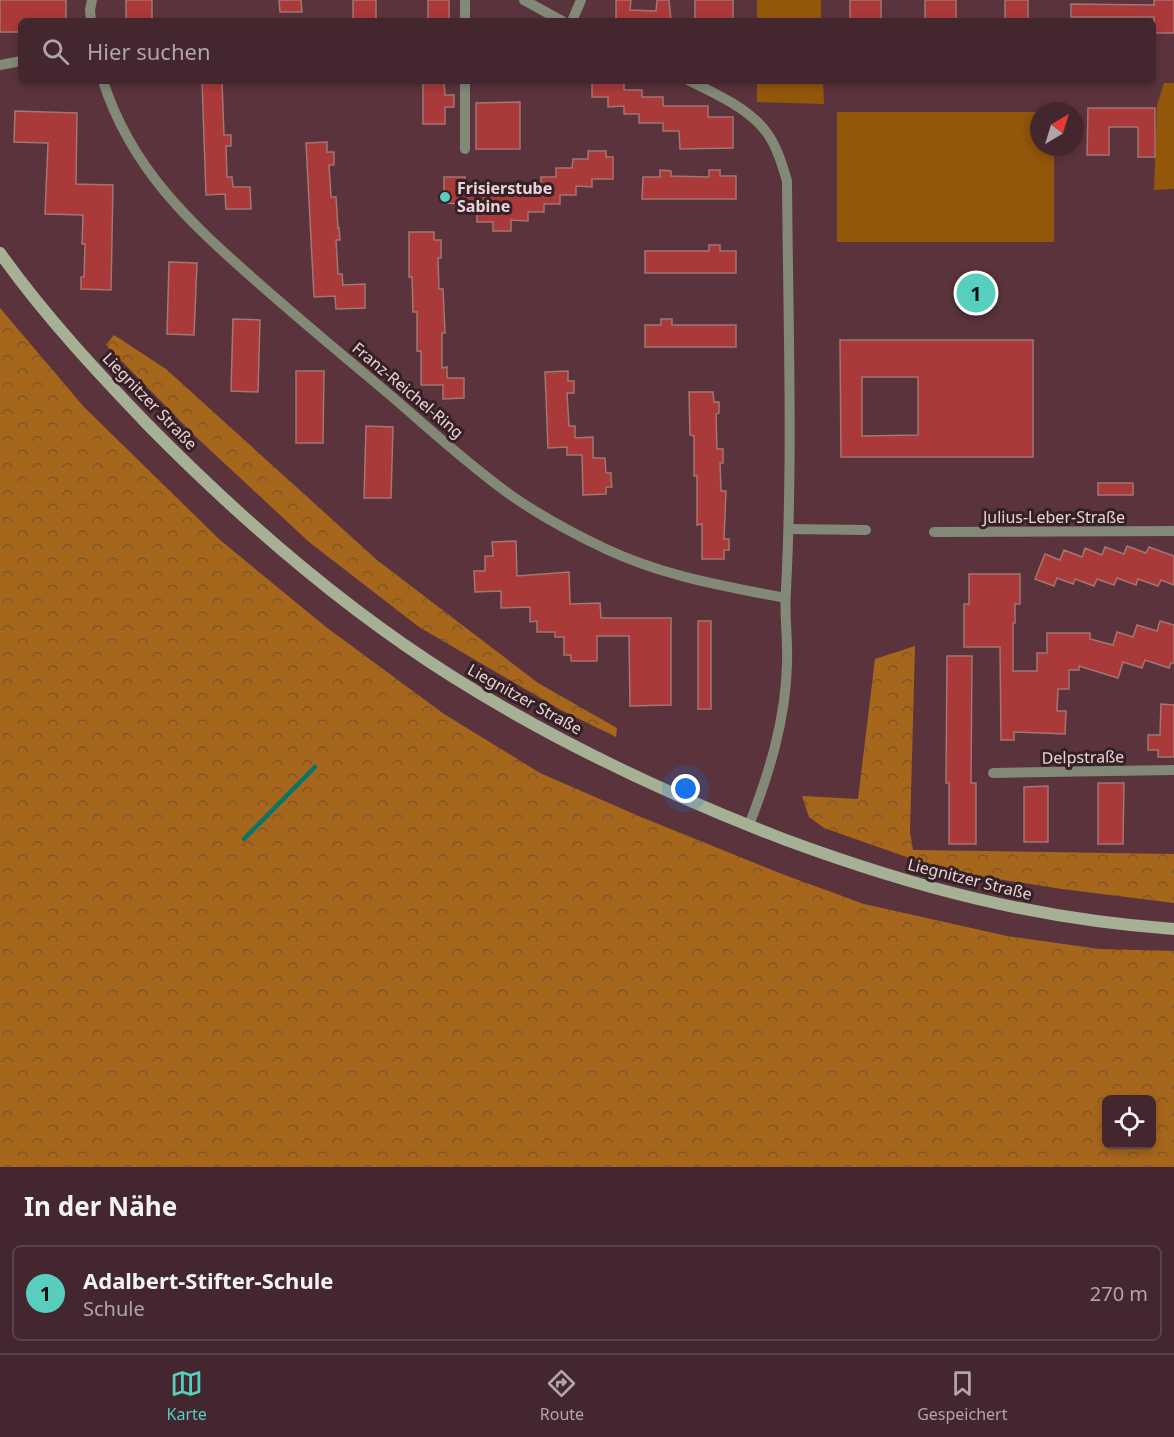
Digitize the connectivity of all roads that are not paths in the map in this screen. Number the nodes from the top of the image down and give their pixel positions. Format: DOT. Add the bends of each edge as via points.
graph roads {
  1 [pos="92,0"];
  2 [pos="465,0"];
  3 [pos="524,0"];
  4 [pos="581,0"];
  5 [pos="91,18"];
  6 [pos="465,18"];
  7 [pos="557,18"];
  8 [pos="573,18"];
  9 [pos="18,61"];
  10 [pos="0,64"];
  11 [pos="104,84"];
  12 [pos="465,84"];
  13 [pos="696,84"];
  14 [pos="465,149"];
  15 [pos="0,253"];
  16 [pos="789,529"];
  17 [pos="866,530"];
  18 [pos="1174,531"];
  19 [pos="934,532"];
  20 [pos="785,598"];
  21 [pos="1174,770"];
  22 [pos="993,773"];
  23 [pos="749,825"];
  24 [pos="1174,929"];
  1 -- 5 [label="street"];
  2 -- 6 [label="street"];
  3 -- 7 [label="street"];
  4 -- 8 [label="street"];
  9 -- 10 [label="street"];
  11 -- 20 [label="street, Franz-Reichel-Ring" via="131,146 188,219 283,304 512,495 613,552 690,580"];
  12 -- 14 [label="street"];
  13 -- 16 [label="street" via="730,102 766,131 787,181"];
  15 -- 23 [label="main road, Liegnitzer Straße" via="92,364 167,444 240,513 360,612 429,662 519,717 632,775"];
  16 -- 17 [label="street"];
  16 -- 20 [label="street"];
  18 -- 19 [label="street, Julius-Leber-Straße"];
  20 -- 23 [label="street" via="784,698 770,765"];
  21 -- 22 [label="street, Delpstraße"];
  23 -- 24 [label="main road, Liegnitzer Straße" via="887,876 975,900 1074,918"];
}
